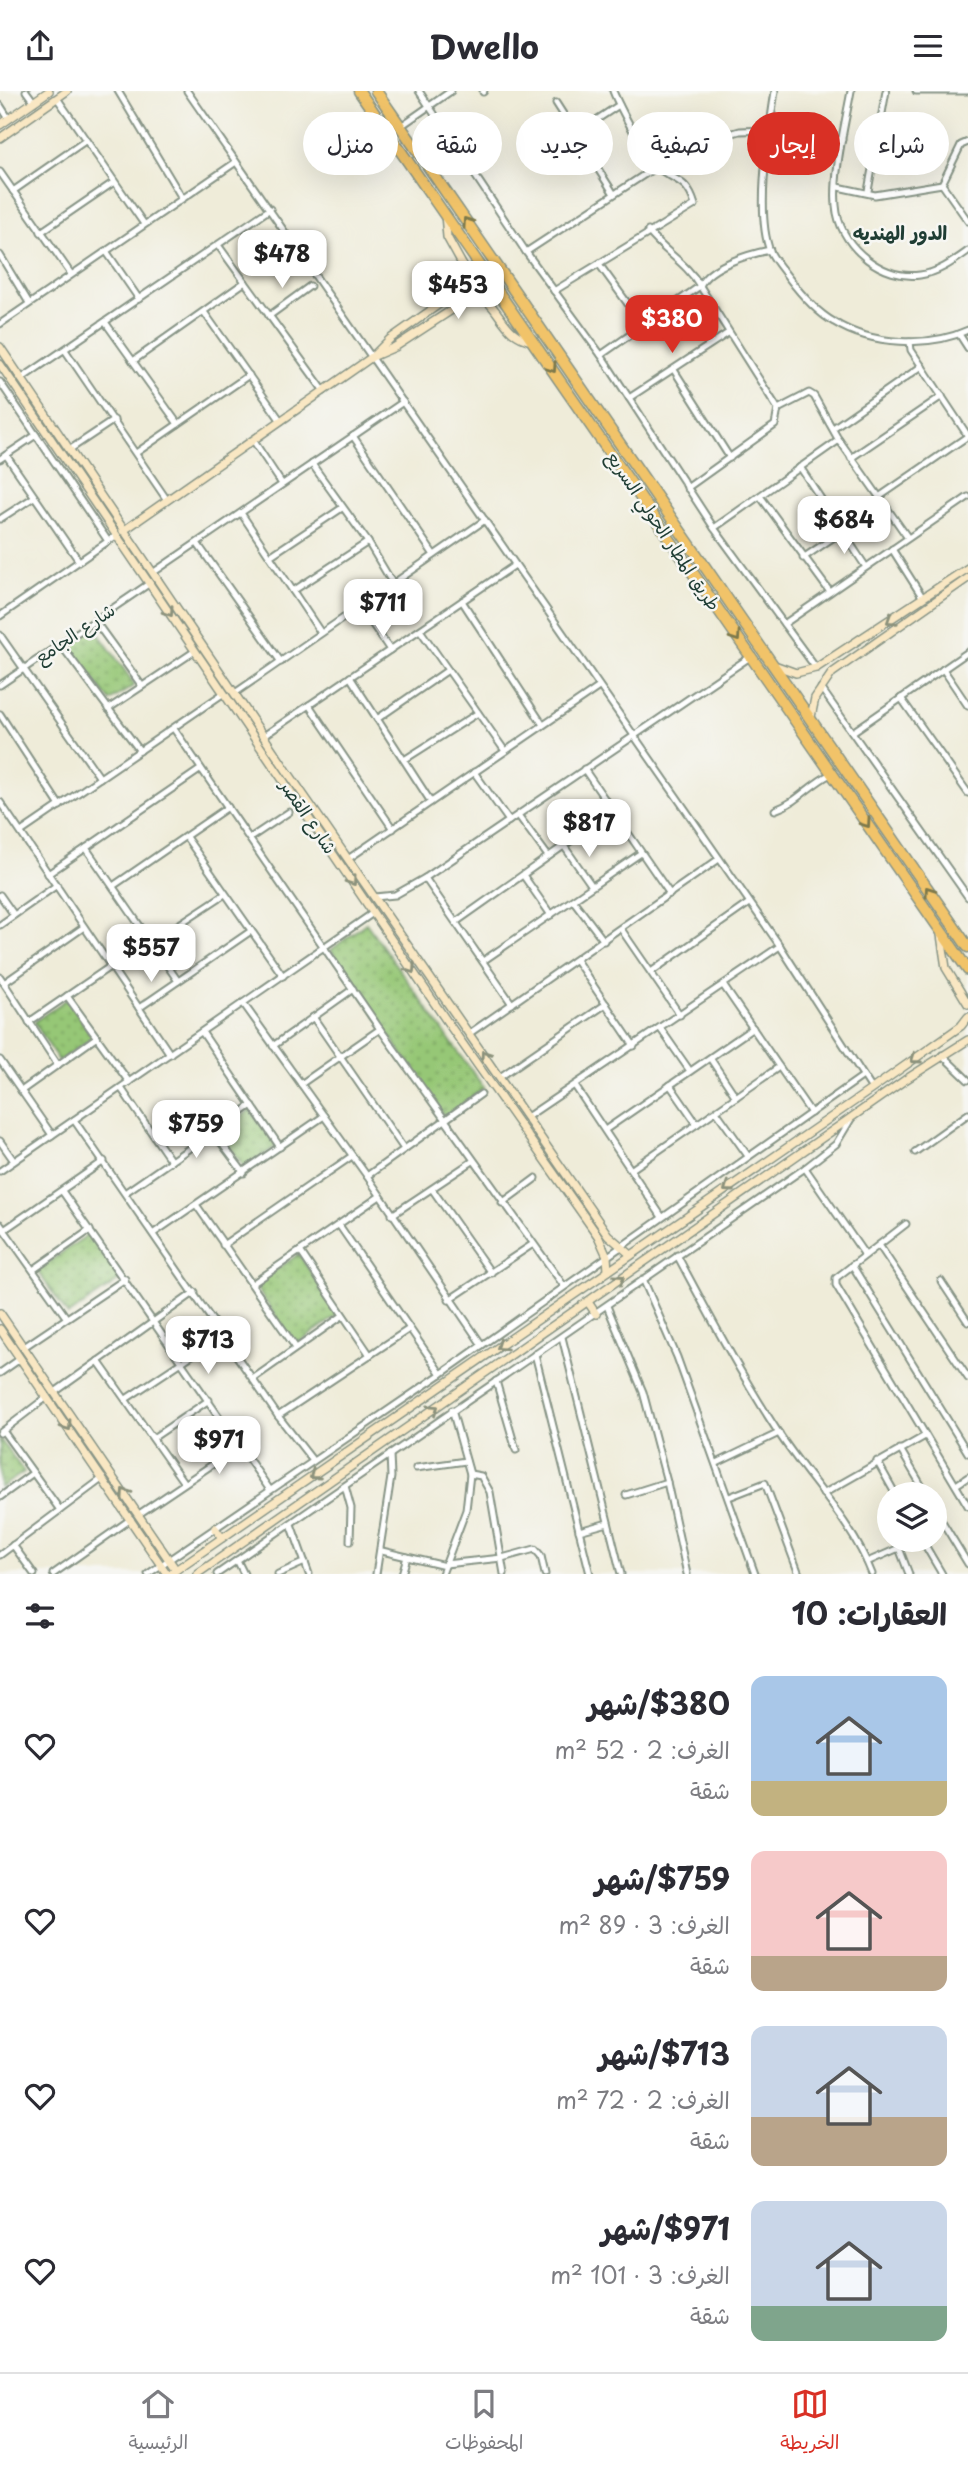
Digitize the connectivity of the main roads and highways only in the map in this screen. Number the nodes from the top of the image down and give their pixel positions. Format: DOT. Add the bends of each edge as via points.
graph roads {
  1 [pos="359,91"];
  2 [pos="376,91"];
  3 [pos="968,947"];
  4 [pos="968,970"];
  1 -- 4 [label="highway, طريق المطار الحولي السريع, one-way"];
  3 -- 2 [label="highway, طريق المطار الحولي السريع, one-way"];
}
